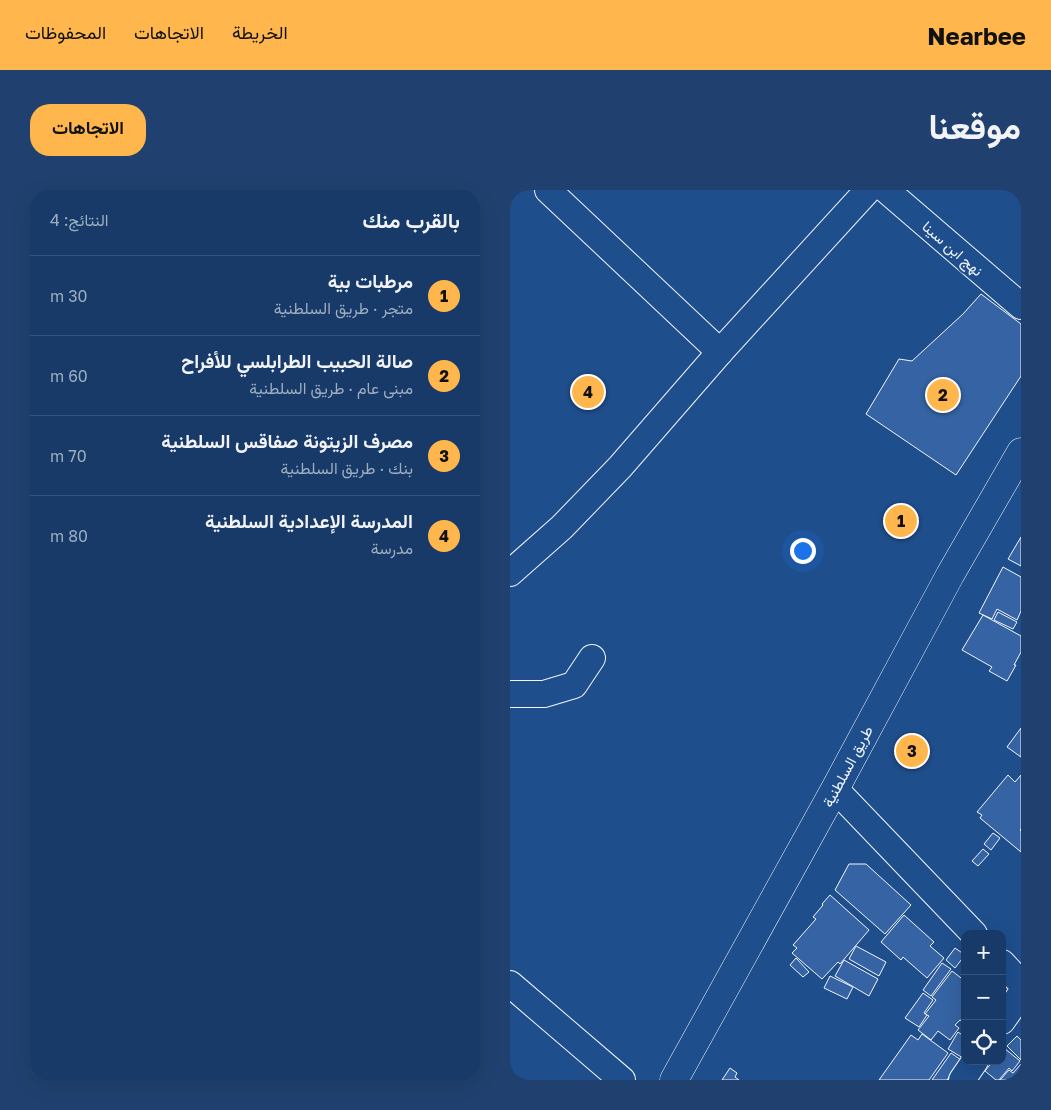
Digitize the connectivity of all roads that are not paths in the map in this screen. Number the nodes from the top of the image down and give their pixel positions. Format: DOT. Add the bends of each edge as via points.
graph roads {
  1 [pos="548,190"];
  2 [pos="868,190"];
  3 [pos="886,190"];
  4 [pos="1021,306"];
  5 [pos="720,352"];
  6 [pos="1021,452"];
  7 [pos="510,572"];
  8 [pos="592,658"];
  9 [pos="510,694"];
  10 [pos="835,789"];
  11 [pos="970,930"];
  12 [pos="1006,967"];
  13 [pos="1021,983"];
  14 [pos="510,984"];
  15 [pos="1021,994"];
  16 [pos="1003,1020"];
  17 [pos="972,1065"];
  18 [pos="622,1080"];
  19 [pos="674,1080"];
  20 [pos="962,1080"];
  1 -- 5 [label="street"];
  2 -- 5 [label="street"];
  3 -- 4 [label="street, نهج ابن سينا"];
  5 -- 7 [label="street" via="620,467 562,527"];
  6 -- 10 [label="main road, طريق السلطنية" via="950,575"];
  8 -- 9 [label="street" via="574,686 544,694"];
  10 -- 11 [label="street"];
  10 -- 19 [label="main road, طريق السلطنية"];
  12 -- 13 [label="street"];
  14 -- 18 [label="street"];
  15 -- 16 [label="street"];
  17 -- 20 [label="street"];
}
